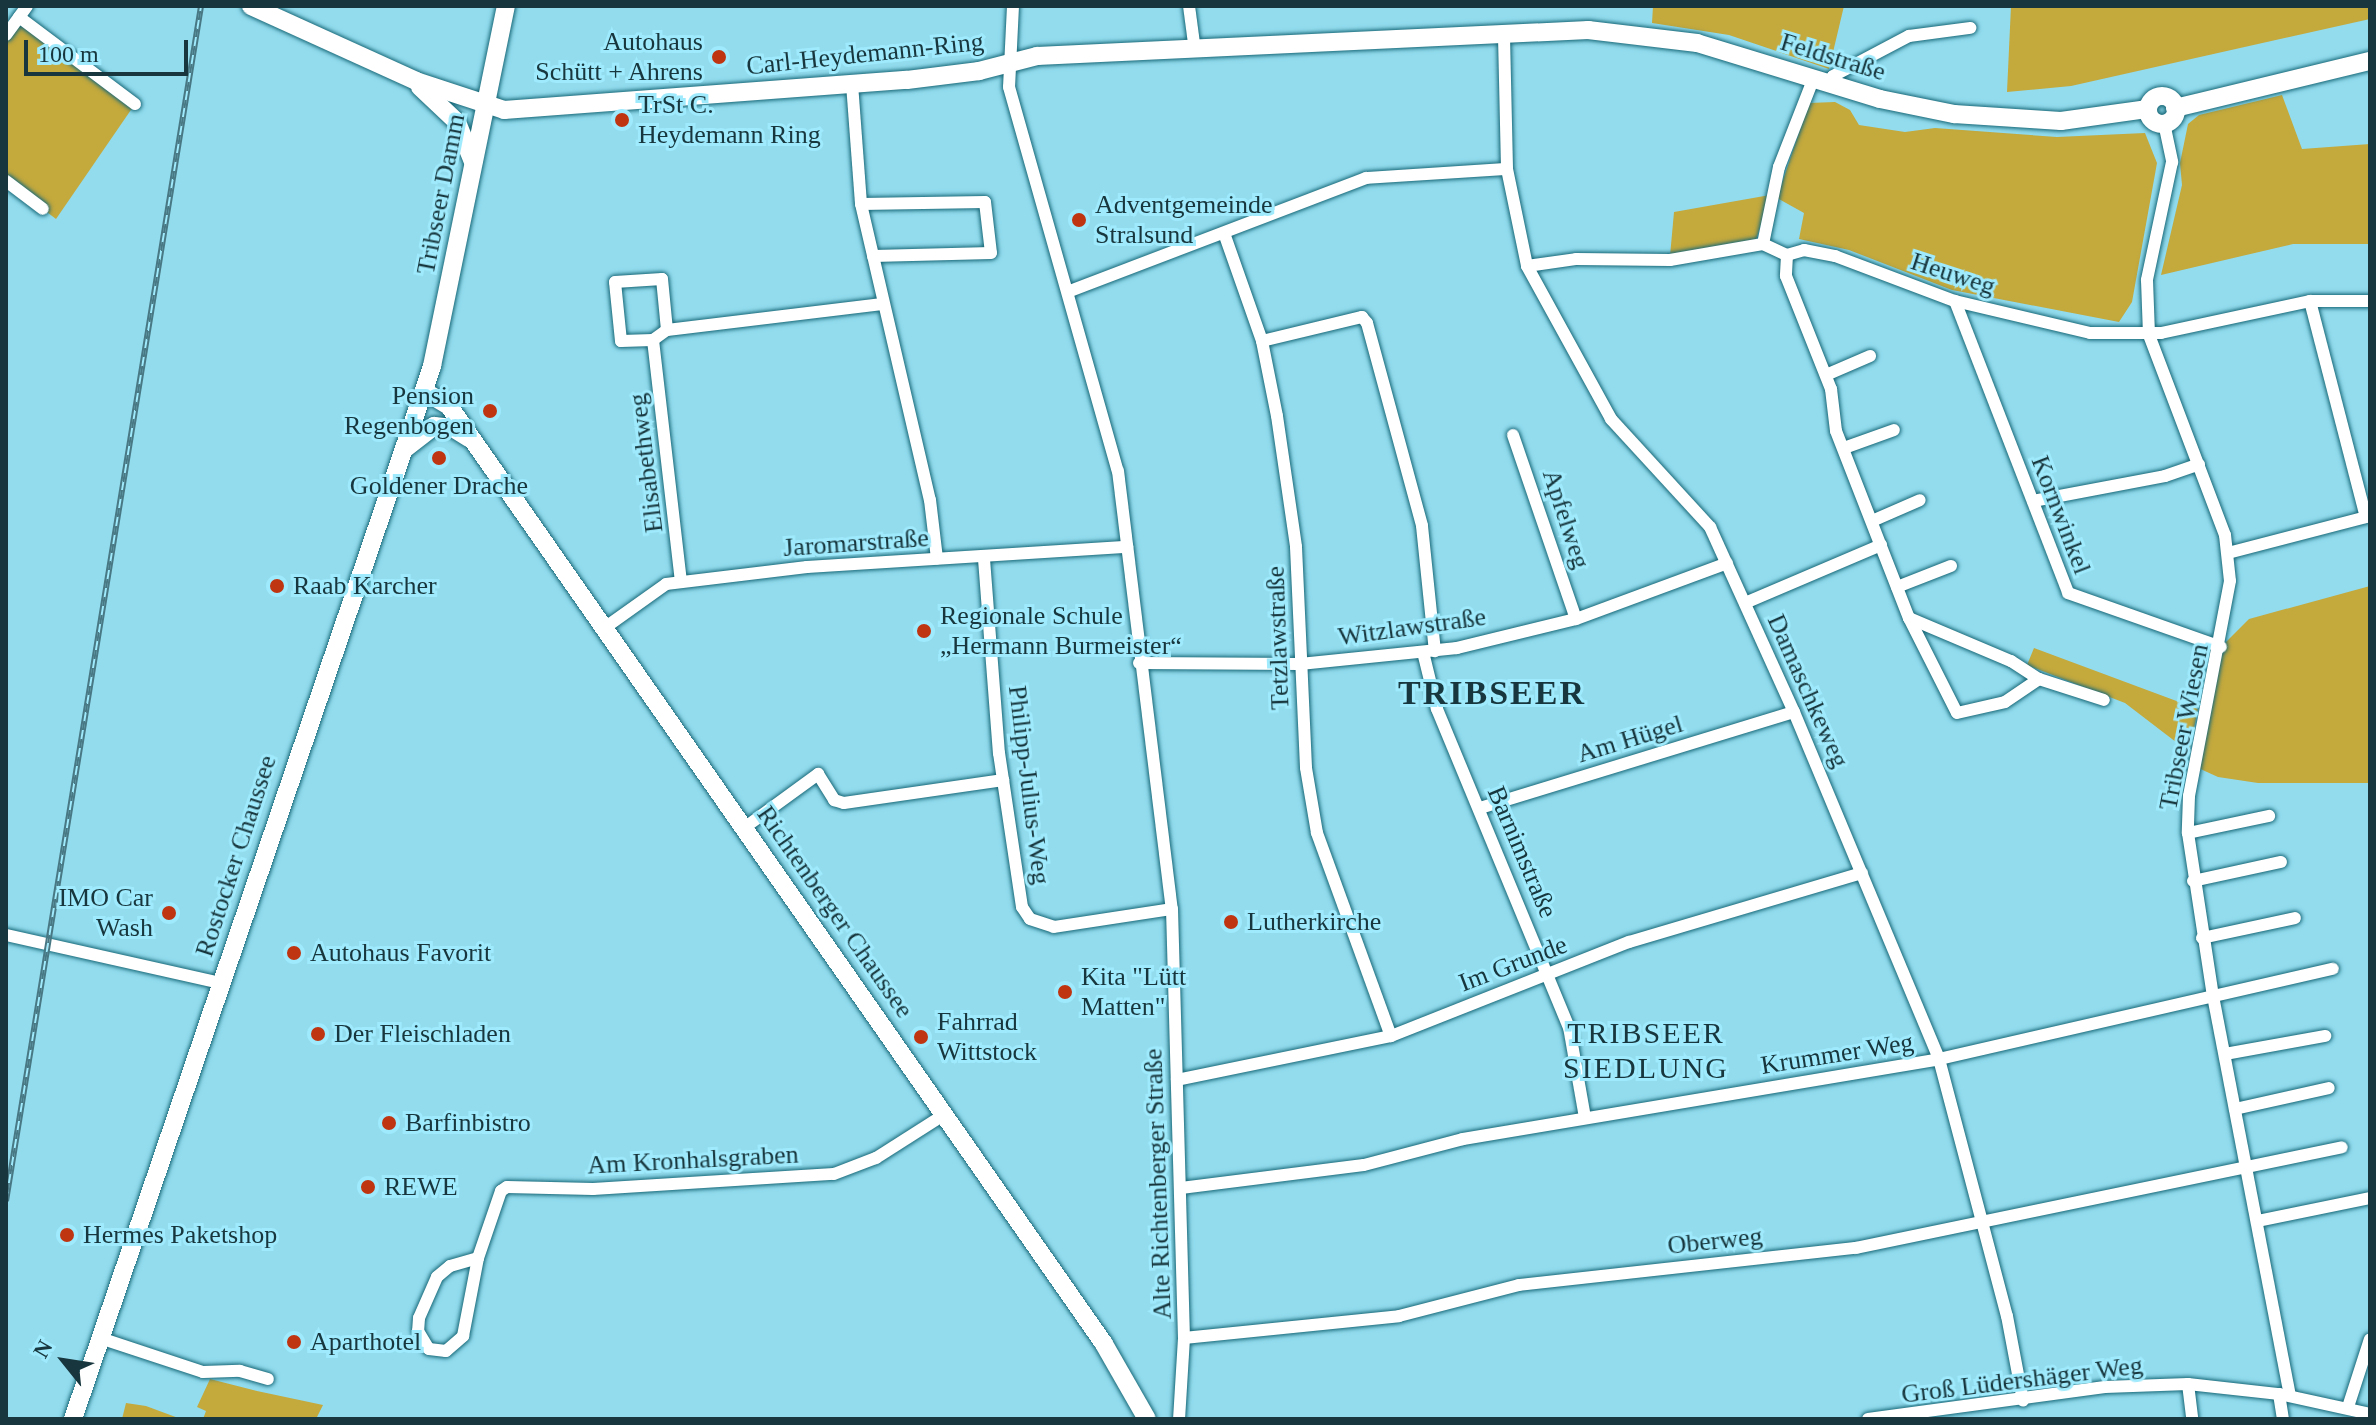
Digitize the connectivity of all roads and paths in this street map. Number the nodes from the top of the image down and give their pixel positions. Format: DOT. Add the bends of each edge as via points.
graph roads {
  1 [pos="251,6"];
  2 [pos="506,6"];
  3 [pos="1013,6"];
  4 [pos="1189,6"];
  5 [pos="23,12"];
  6 [pos="1970,28"];
  7 [pos="6,35"];
  8 [pos="1504,36"];
  9 [pos="1195,51"];
  10 [pos="2370,61"];
  11 [pos="1008,64"];
  12 [pos="416,81"];
  13 [pos="1822,82"];
  14 [pos="852,84"];
  15 [pos="135,104"];
  16 [pos="485,107"];
  17 [pos="2175,108"];
  18 [pos="2148,109"];
  19 [pos="2164,123"];
  20 [pos="475,168"];
  21 [pos="1507,169"];
  22 [pos="6,181"];
  23 [pos="861,204"];
  24 [pos="43,209"];
  25 [pos="1224,233"];
  26 [pos="1763,244"];
  27 [pos="1787,255"];
  28 [pos="873,256"];
  29 [pos="1527,266"];
  30 [pos="1070,291"];
  31 [pos="1955,301"];
  32 [pos="2310,301"];
  33 [pos="2370,301"];
  34 [pos="882,304"];
  35 [pos="667,330"];
  36 [pos="2149,335"];
  37 [pos="653,340"];
  38 [pos="1262,341"];
  39 [pos="1870,356"];
  40 [pos="1826,375"];
  41 [pos="424,391"];
  42 [pos="1894,430"];
  43 [pos="1513,435"];
  44 [pos="472,441"];
  45 [pos="1844,448"];
  46 [pos="398,461"];
  47 [pos="2199,464"];
  48 [pos="1920,500"];
  49 [pos="2033,501"];
  50 [pos="2368,516"];
  51 [pos="1872,521"];
  52 [pos="1881,545"];
  53 [pos="1127,547"];
  54 [pos="2228,553"];
  55 [pos="937,559"];
  56 [pos="984,559"];
  57 [pos="1727,563"];
  58 [pos="1951,566"];
  59 [pos="681,582"];
  60 [pos="1897,587"];
  61 [pos="1745,603"];
  62 [pos="1909,618"];
  63 [pos="1576,619"];
  64 [pos="603,629"];
  65 [pos="2221,647"];
  66 [pos="1429,652"];
  67 [pos="1139,663"];
  68 [pos="1300,664"];
  69 [pos="2039,679"];
  70 [pos="2104,700"];
  71 [pos="1794,712"];
  72 [pos="1003,780"];
  73 [pos="1480,808"];
  74 [pos="2269,816"];
  75 [pos="744,828"];
  76 [pos="2188,833"];
  77 [pos="2281,862"];
  78 [pos="1862,873"];
  79 [pos="2193,881"];
  80 [pos="1172,909"];
  81 [pos="2295,918"];
  82 [pos="6,935"];
  83 [pos="2202,938"];
  84 [pos="2333,969"];
  85 [pos="1550,974"];
  86 [pos="221,983"];
  87 [pos="2213,996"];
  88 [pos="1391,1036"];
  89 [pos="2325,1036"];
  90 [pos="2225,1054"];
  91 [pos="1939,1059"];
  92 [pos="1177,1080"];
  93 [pos="2329,1088"];
  94 [pos="2235,1109"];
  95 [pos="945,1114"];
  96 [pos="1585,1118"];
  97 [pos="2342,1147"];
  98 [pos="2246,1163"];
  99 [pos="1181,1188"];
  100 [pos="2370,1198"];
  101 [pos="2258,1221"];
  102 [pos="1983,1224"];
  103 [pos="478,1258"];
  104 [pos="100,1338"];
  105 [pos="1184,1338"];
  106 [pos="2370,1339"];
  107 [pos="268,1379"];
  108 [pos="2188,1384"];
  109 [pos="2284,1395"];
  110 [pos="2023,1401"];
  111 [pos="2348,1407"];
  112 [pos="1984,1413"];
  113 [pos="2370,1414"];
  114 [pos="73,1419"];
  115 [pos="1147,1419"];
  116 [pos="1179,1419"];
  117 [pos="1868,1419"];
  118 [pos="2192,1419"];
  119 [pos="2283,1419"];
  1 -- 12 [label="main road, Carl-Heydemann-Ring"];
  2 -- 16 [label="main road, Tribseer Damm"];
  3 -- 11 [label="street, Alte Richtenberger Straße"];
  4 -- 9 [label="street"];
  5 -- 7 [label="street"];
  5 -- 15 [label="street"];
  6 -- 13 [label="street" via="1909,36"];
  8 -- 9 [label="main road, Carl-Heydemann-Ring"];
  8 -- 13 [label="main road, Feldstraße" via="1588,30 1662,37"];
  8 -- 21 [label="street, Damaschkeweg"];
  9 -- 11 [label="main road, Carl-Heydemann-Ring" via="1037,56"];
  10 -- 17 [label="main road, Feldstraße"];
  11 -- 14 [label="main road, Carl-Heydemann-Ring"];
  11 -- 30 [label="street, Alte Richtenberger Straße" via="1009,87"];
  12 -- 16 [label="main road, Carl-Heydemann-Ring"];
  12 -- 20 [label="main road" via="457,122"];
  13 -- 18 [label="main road, Feldstraße" via="1919,108 2011,120 2061,121"];
  13 -- 26 [label="street" via="1779,167"];
  14 -- 16 [label="main road, Carl-Heydemann-Ring" via="533,108"];
  14 -- 23 [label="street"];
  16 -- 20 [label="main road, Tribseer Damm"];
  17 -- 18 [label="main road, Feldstraße" via="2159,96"];
  17 -- 19 [label="main road"];
  18 -- 19 [label="main road" via="2155,121"];
  19 -- 36 [label="street, Tribseer Wiesen" via="2172,162 2147,280"];
  20 -- 41 [label="main road, Tribseer Damm"];
  21 -- 25 [label="street" via="1366,178"];
  21 -- 29 [label="street, Damaschkeweg"];
  22 -- 24 [label="street"];
  23 -- 28 [label="street"];
  23 -- 28 [label="street" via="985,202 991,253"];
  25 -- 30 [label="street"];
  25 -- 38 [label="street, Tetzlawstraße"];
  26 -- 27 [label="street, Heuweg"];
  26 -- 29 [label="street" via="1670,260 1576,259"];
  27 -- 31 [label="street, Heuweg" via="1804,250 1835,256"];
  27 -- 40 [label="street" via="1786,276"];
  28 -- 34 [label="street"];
  29 -- 57 [label="street, Damaschkeweg" via="1611,419 1691,502"];
  30 -- 53 [label="street, Alte Richtenberger Straße" via="1118,471"];
  31 -- 36 [label="street, Heuweg" via="2090,333"];
  31 -- 49 [label="street, Kornwinkel"];
  32 -- 33 [label="street, Heuweg"];
  32 -- 36 [label="street, Heuweg"];
  32 -- 50 [label="street"];
  34 -- 35 [label="street"];
  34 -- 55 [label="street" via="930,500"];
  35 -- 37 [label="street"];
  35 -- 37 [label="street" via="662,279 615,282 621,341"];
  36 -- 47 [label="street, Tribseer Wiesen"];
  37 -- 59 [label="street, Elisabethweg"];
  38 -- 66 [label="street, Barnimstraße" via="1362,317 1422,526"];
  38 -- 68 [label="street, Tetzlawstraße" via="1296,547"];
  39 -- 40 [label="street"];
  40 -- 45 [label="street"];
  41 -- 44 [label="main road, Richtenberger Chaussee" via="449,406"];
  41 -- 46 [label="main road, Rostocker Chaussee"];
  42 -- 45 [label="street"];
  43 -- 63 [label="street, Apfelweg"];
  44 -- 46 [label="main road" via="453,428 434,426 416,437"];
  44 -- 64 [label="main road, Richtenberger Chaussee"];
  45 -- 51 [label="street"];
  46 -- 86 [label="main road, Rostocker Chaussee"];
  47 -- 49 [label="street" via="2165,476"];
  47 -- 54 [label="street, Tribseer Wiesen"];
  48 -- 51 [label="street"];
  49 -- 65 [label="street, Kornwinkel" via="2068,593"];
  50 -- 54 [label="street"];
  51 -- 52 [label="street"];
  52 -- 60 [label="street"];
  52 -- 61 [label="street"];
  53 -- 56 [label="street, Jaromarstraße"];
  53 -- 67 [label="street, Alte Richtenberger Straße"];
  54 -- 65 [label="street, Tribseer Wiesen" via="2229,609"];
  55 -- 56 [label="street, Jaromarstraße"];
  55 -- 59 [label="street, Jaromarstraße"];
  56 -- 72 [label="street, Philipp-Julius-Weg"];
  57 -- 61 [label="street, Damaschkeweg"];
  57 -- 63 [label="street, Witzlawstraße"];
  58 -- 60 [label="street"];
  59 -- 64 [label="street, Jaromarstraße" via="666,584"];
  60 -- 62 [label="street"];
  61 -- 71 [label="street, Damaschkeweg"];
  62 -- 69 [label="street" via="2011,661"];
  62 -- 69 [label="street" via="1957,713 2005,702"];
  63 -- 66 [label="street, Witzlawstraße"];
  64 -- 75 [label="main road, Richtenberger Chaussee"];
  65 -- 76 [label="street, Tribseer Wiesen" via="2189,796"];
  66 -- 68 [label="street, Witzlawstraße"];
  66 -- 73 [label="street, Barnimstraße" via="1437,709"];
  67 -- 68 [label="street, Witzlawstraße"];
  67 -- 80 [label="street, Alte Richtenberger Straße"];
  68 -- 88 [label="street, Tetzlawstraße" via="1317,833"];
  69 -- 70 [label="street"];
  71 -- 73 [label="street, Am Hügel"];
  71 -- 78 [label="street, Damaschkeweg"];
  72 -- 75 [label="street" via="844,803 834,800 818,774"];
  72 -- 80 [label="street, Philipp-Julius-Weg" via="1022,907 1030,919 1054,927"];
  73 -- 85 [label="street, Barnimstraße"];
  74 -- 76 [label="street"];
  75 -- 95 [label="main road, Richtenberger Chaussee"];
  76 -- 79 [label="street, Tribseer Wiesen"];
  77 -- 79 [label="street"];
  78 -- 85 [label="street, Im Grunde" via="1629,942"];
  78 -- 91 [label="street, Damaschkeweg"];
  79 -- 83 [label="street, Tribseer Wiesen"];
  80 -- 92 [label="street, Alte Richtenberger Straße"];
  81 -- 83 [label="street"];
  82 -- 86 [label="street"];
  83 -- 87 [label="street, Tribseer Wiesen"];
  84 -- 87 [label="street, Krummer Weg"];
  85 -- 88 [label="street, Im Grunde"];
  85 -- 96 [label="street, Barnimstraße" via="1569,1027"];
  86 -- 104 [label="main road, Rostocker Chaussee"];
  87 -- 90 [label="street, Tribseer Wiesen"];
  87 -- 91 [label="street, Krummer Weg"];
  88 -- 92 [label="street, Im Grunde"];
  89 -- 90 [label="street"];
  90 -- 94 [label="street, Tribseer Wiesen"];
  91 -- 96 [label="street, Krummer Weg"];
  91 -- 102 [label="street, Damaschkeweg"];
  92 -- 99 [label="street, Alte Richtenberger Straße"];
  93 -- 94 [label="street"];
  94 -- 98 [label="street, Tribseer Wiesen"];
  95 -- 103 [label="street, Am Kronhalsgraben" via="876,1158 834,1174 593,1189 507,1187 501,1191"];
  95 -- 115 [label="main road, Richtenberger Chaussee" via="1104,1344"];
  96 -- 99 [label="street, Krummer Weg" via="1463,1139 1364,1165"];
  97 -- 98 [label="street, Oberweg"];
  98 -- 101 [label="street, Tribseer Wiesen"];
  98 -- 102 [label="street, Oberweg"];
  99 -- 105 [label="street, Alte Richtenberger Straße"];
  100 -- 101 [label="street"];
  101 -- 109 [label="street, Tribseer Wiesen"];
  102 -- 105 [label="street, Oberweg" via="1856,1248 1519,1285 1399,1316"];
  102 -- 110 [label="street, Damaschkeweg"];
  103 -- 103 [label="street, Am Kronhalsgraben" via="463,1336 446,1351 429,1349 418,1331 419,1318 437,1277 450,1266"];
  104 -- 107 [label="street" via="203,1372 240,1371"];
  104 -- 114 [label="main road, Rostocker Chaussee"];
  105 -- 116 [label="street, Alte Richtenberger Straße"];
  106 -- 111 [label="street"];
  108 -- 109 [label="street, Groß Lüdershäger Weg"];
  108 -- 110 [label="street, Groß Lüdershäger Weg" via="2105,1387"];
  108 -- 118 [label="street"];
  109 -- 111 [label="street, Groß Lüdershäger Weg"];
  109 -- 119 [label="street, Tribseer Wiesen"];
  110 -- 112 [label="street, Groß Lüdershäger Weg"];
  111 -- 113 [label="street, Groß Lüdershäger Weg"];
  112 -- 117 [label="street, Groß Lüdershäger Weg"];
}
